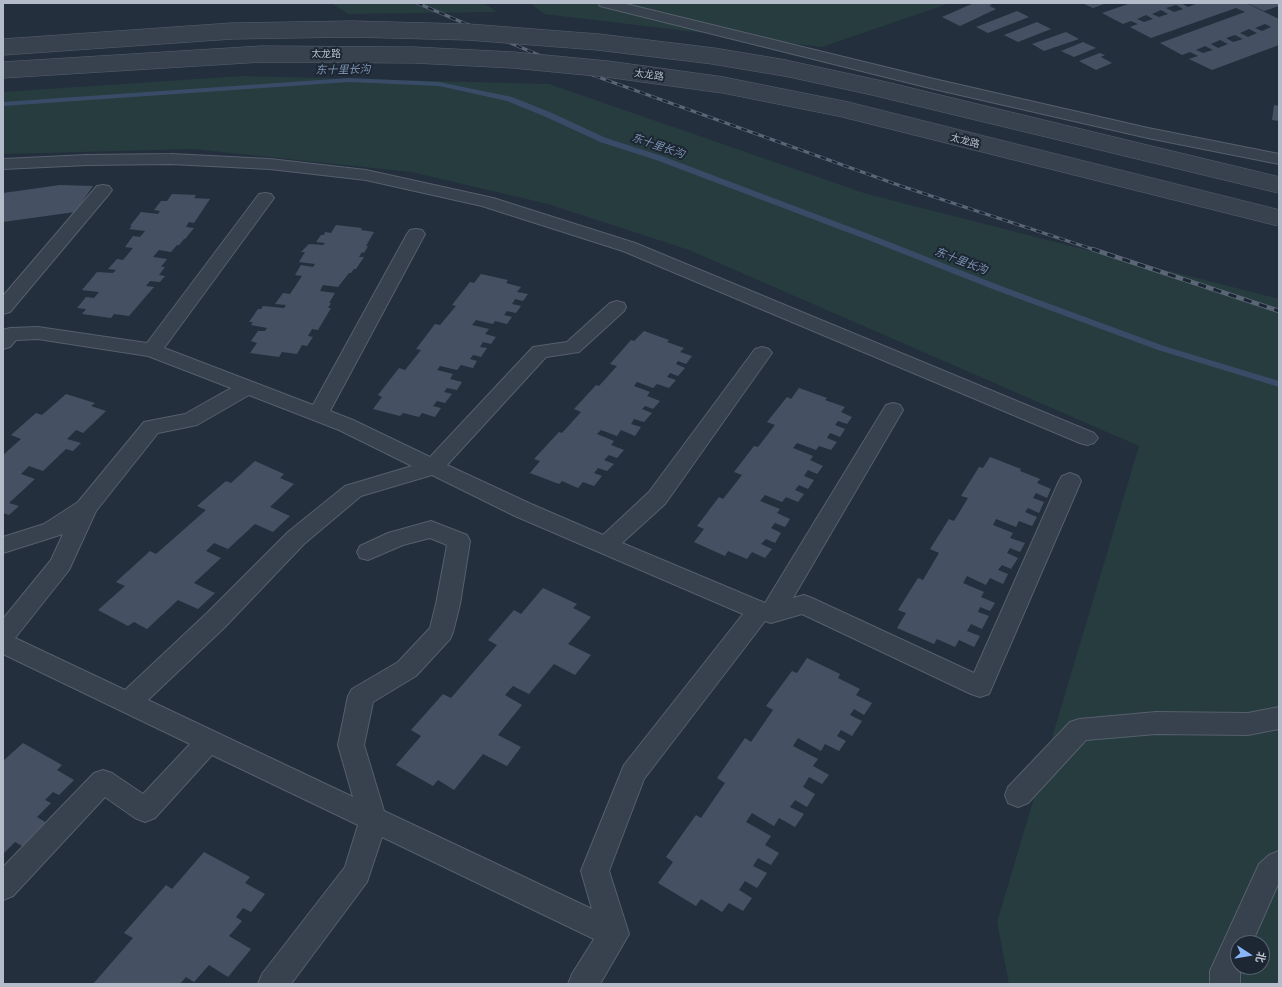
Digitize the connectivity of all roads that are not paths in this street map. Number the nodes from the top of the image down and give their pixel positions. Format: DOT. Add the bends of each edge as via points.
graph roads {
  1 [pos="605,3"];
  2 [pos="3,47"];
  3 [pos="3,70"];
  4 [pos="1279,159"];
  5 [pos="3,164"];
  6 [pos="1279,185"];
  7 [pos="103,190"];
  8 [pos="265,198"];
  9 [pos="1279,218"];
  10 [pos="416,234"];
  11 [pos="617,307"];
  12 [pos="3,308"];
  13 [pos="5,335"];
  14 [pos="152,350"];
  15 [pos="762,353"];
  16 [pos="248,387"];
  17 [pos="893,410"];
  18 [pos="318,414"];
  19 [pos="1087,438"];
  20 [pos="433,467"];
  21 [pos="1070,481"];
  22 [pos="86,508"];
  23 [pos="3,545"];
  24 [pos="606,546"];
  25 [pos="368,552"];
  26 [pos="3,636"];
  27 [pos="3,643"];
  28 [pos="128,702"];
  29 [pos="1279,718"];
  30 [pos="209,741"];
  31 [pos="1018,795"];
  32 [pos="373,819"];
  33 [pos="1279,864"];
  34 [pos="3,887"];
  35 [pos="614,934"];
  36 [pos="274,984"];
  37 [pos="582,984"];
  38 [pos="1225,984"];
  1 -- 4 [label="street" via="942,86 1148,133"];
  2 -- 6 [label="street, bridge" via="232,31 352,29 468,32 598,42 785,68"];
  3 -- 9 [label="street, 太龙路, bridge" via="262,54 414,55 513,60 607,69 723,85 843,109"];
  5 -- 19 [label="street" via="171,159 270,164 366,175 487,202 629,248"];
  7 -- 12 [label="street"];
  8 -- 14 [label="street"];
  10 -- 18 [label="street"];
  11 -- 20 [label="street" via="572,348 540,351"];
  13 -- 14 [label="street" via="38,333"];
  14 -- 16 [label="street"];
  15 -- 24 [label="street" via="658,498"];
  16 -- 18 [label="street"];
  16 -- 22 [label="street" via="190,420 151,427"];
  17 -- 21 [label="street" via="771,614 804,604 980,687"];
  18 -- 20 [label="street"];
  20 -- 24 [label="street"];
  20 -- 28 [label="street" via="353,491 296,538 216,620"];
  22 -- 23 [label="street" via="52,530"];
  22 -- 26 [label="street" via="61,564"];
  24 -- 35 [label="street" via="759,611 633,773 595,871"];
  25 -- 32 [label="street" via="396,539 431,529 459,541 441,632 407,669 361,696 351,745"];
  27 -- 28 [label="street"];
  28 -- 30 [label="street"];
  29 -- 31 [label="street" via="1248,724 1156,723 1079,730"];
  30 -- 32 [label="street"];
  30 -- 34 [label="street" via="145,810 103,781"];
  32 -- 35 [label="street"];
  32 -- 36 [label="street" via="357,873"];
  33 -- 38 [label="street" via="1269,873 1225,971"];
  35 -- 37 [label="street"];
}
